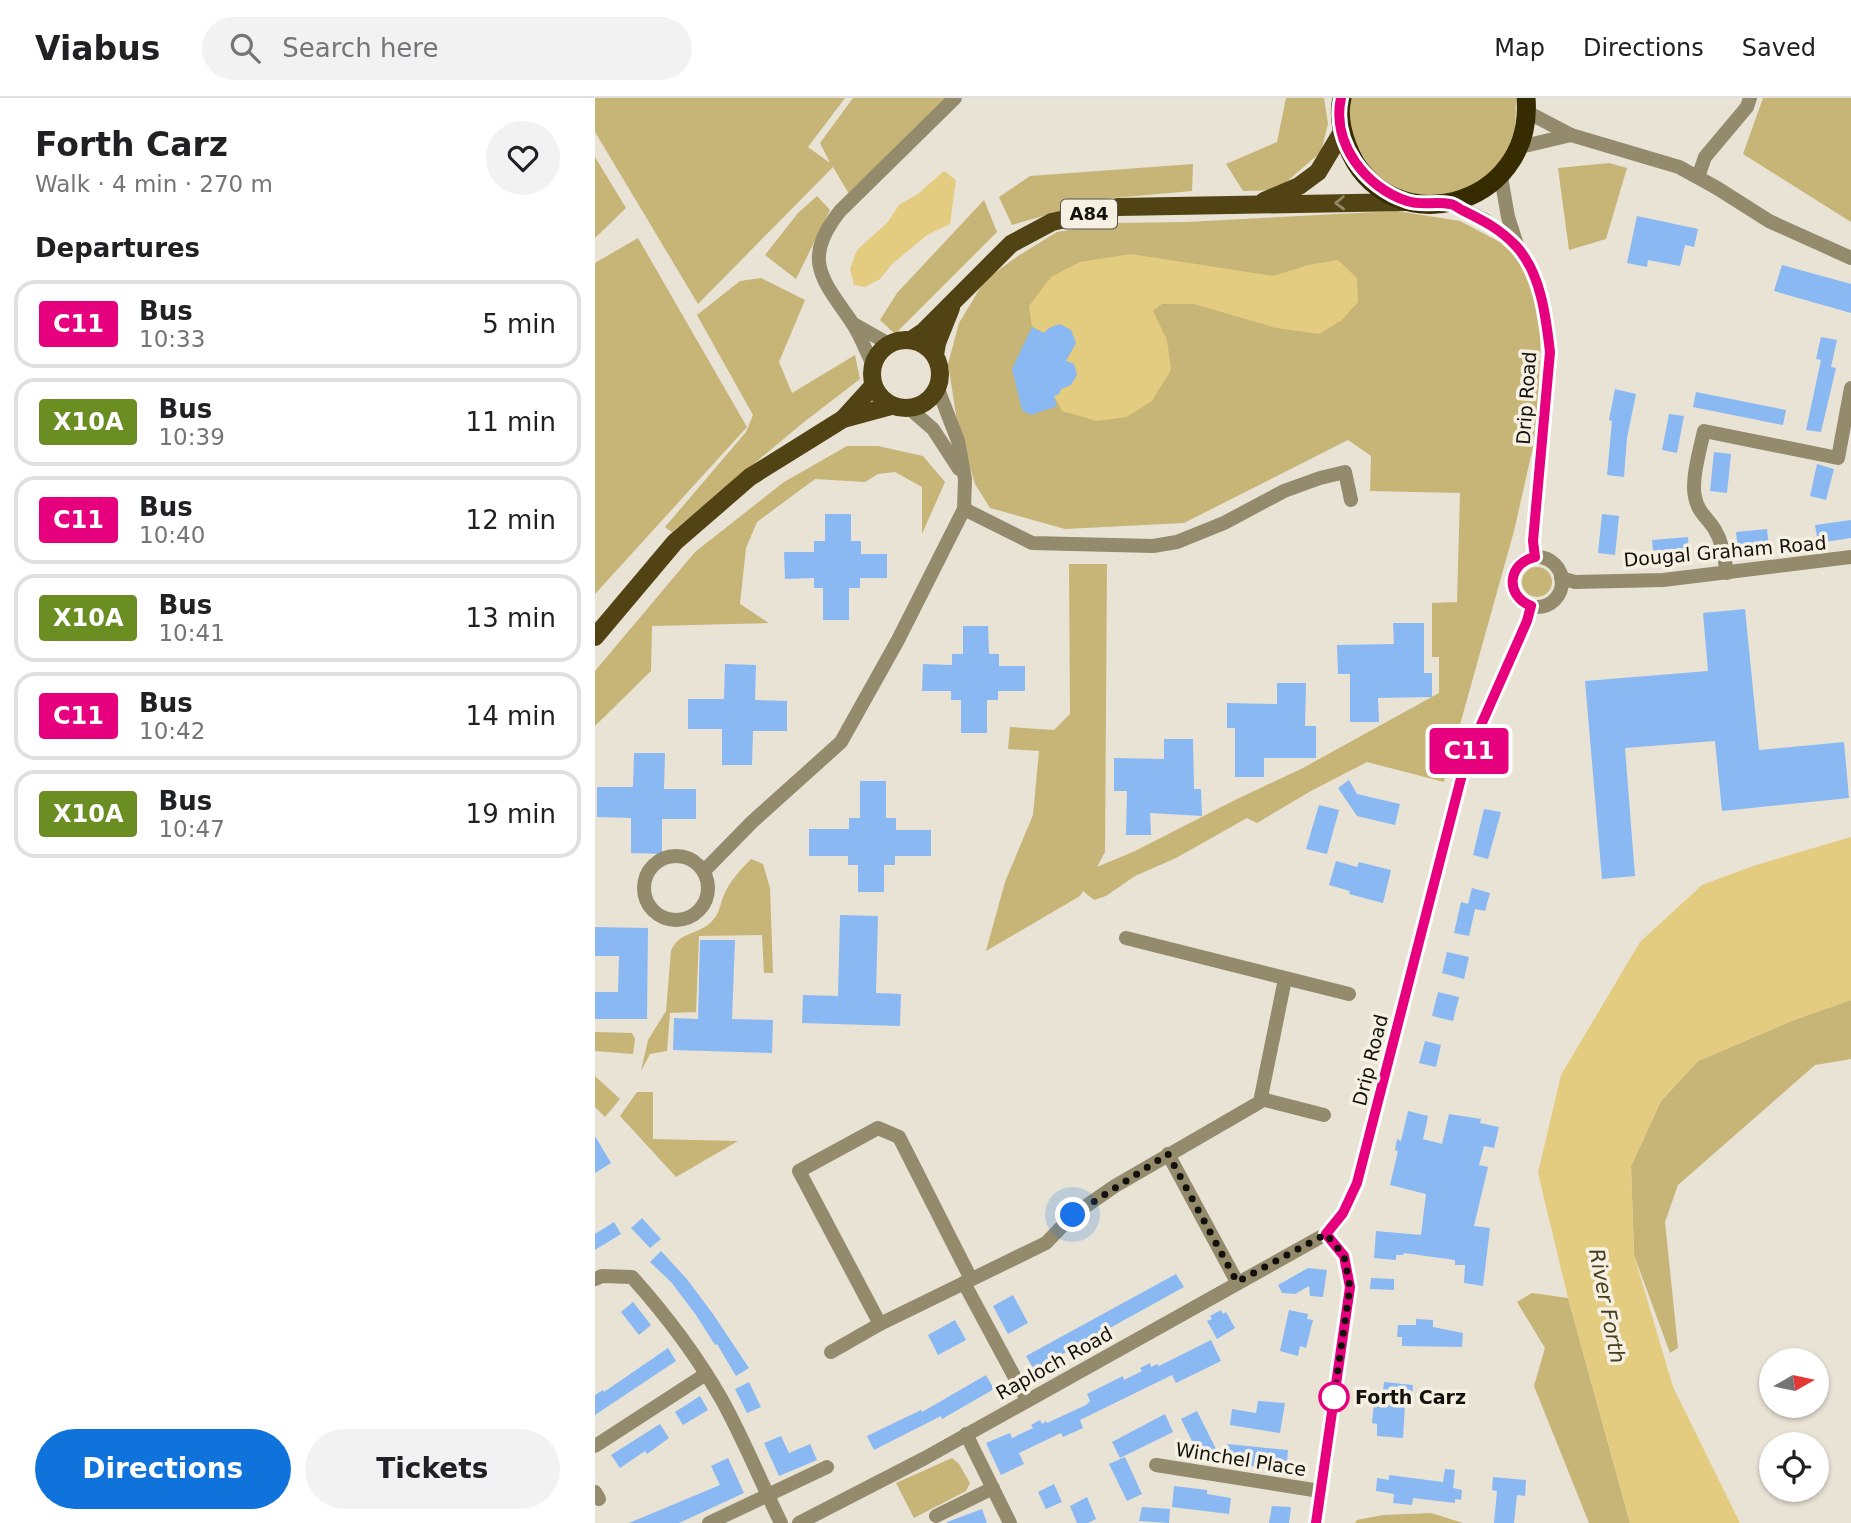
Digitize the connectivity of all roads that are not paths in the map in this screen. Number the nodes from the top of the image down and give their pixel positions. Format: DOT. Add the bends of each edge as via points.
graph roads {
  1 [pos="955,98"];
  2 [pos="1750,98"];
  3 [pos="1339,101"];
  4 [pos="1526,105"];
  5 [pos="1342,132"];
  6 [pos="1571,135"];
  7 [pos="1520,147"];
  8 [pos="1501,177"];
  9 [pos="1697,177"];
  10 [pos="1408,202"];
  11 [pos="1450,204"];
  12 [pos="1255,206"];
  13 [pos="1518,248"];
  14 [pos="1851,258"];
  15 [pos="953,303"];
  16 [pos="852,323"];
  17 [pos="911,340"];
  18 [pos="889,344"];
  19 [pos="935,355"];
  20 [pos="873,365"];
  21 [pos="873,386"];
  22 [pos="1851,388"];
  23 [pos="938,389"];
  24 [pos="891,406"];
  25 [pos="910,409"];
  26 [pos="1849,409"];
  27 [pos="842,419"];
  28 [pos="965,479"];
  29 [pos="1351,499"];
  30 [pos="964,509"];
  31 [pos="1535,557"];
  32 [pos="1851,557"];
  33 [pos="1727,573"];
  34 [pos="1561,578"];
  35 [pos="1531,606"];
  36 [pos="595,637"];
  37 [pos="704,871"];
  38 [pos="1126,938"];
  39 [pos="1285,979"];
  40 [pos="1349,994"];
  41 [pos="1261,1099"];
  42 [pos="1324,1115"];
  43 [pos="1168,1154"];
  44 [pos="1326,1234"];
  45 [pos="595,1279"];
  46 [pos="968,1281"];
  47 [pos="1237,1282"];
  48 [pos="880,1324"];
  49 [pos="831,1352"];
  50 [pos="706,1374"];
  51 [pos="1027,1400"];
  52 [pos="966,1434"];
  53 [pos="595,1446"];
  54 [pos="1156,1465"];
  55 [pos="827,1467"];
  56 [pos="993,1488"];
  57 [pos="1320,1491"];
  58 [pos="767,1495"];
  59 [pos="936,1516"];
  60 [pos="709,1523"];
  61 [pos="781,1523"];
  62 [pos="799,1523"];
  63 [pos="1010,1523"];
  64 [pos="1316,1523"];
  1 -- 16 [label="street" via="825,230 819,251 821,274"];
  2 -- 9 [label="street" via="1705,157"];
  3 -- 5 [label="highway, A84"];
  4 -- 6 [label="street"];
  4 -- 7 [label="highway, A84"];
  5 -- 10 [label="highway, A84" via="1365,176"];
  5 -- 12 [label="main road, A84" via="1318,172"];
  6 -- 7 [label="street"];
  6 -- 9 [label="street" via="1679,167"];
  7 -- 8 [label="highway, A84"];
  8 -- 11 [label="highway, A84" via="1478,194"];
  8 -- 13 [label="street, Drip Road"];
  9 -- 14 [label="street" via="1769,221"];
  10 -- 11 [label="highway, A84"];
  10 -- 12 [label="main road, A84, one-way"];
  11 -- 13 [label="street, Drip Road" via="1485,220"];
  12 -- 15 [label="main road, A84" via="1118,207 1052,222 1011,244"];
  13 -- 31 [label="street, Drip Road" via="1536,278 1550,352"];
  15 -- 17 [label="main road, A84"];
  15 -- 19 [label="main road, A84"];
  16 -- 18 [label="street"];
  16 -- 20 [label="street"];
  17 -- 18 [label="main road, A84"];
  17 -- 19 [label="main road"];
  18 -- 20 [label="main road"];
  19 -- 23 [label="main road, A84" via="941,372"];
  20 -- 21 [label="main road"];
  21 -- 24 [label="main road"];
  21 -- 27 [label="main road"];
  22 -- 26 [label="street"];
  23 -- 25 [label="main road" via="926,403"];
  23 -- 28 [label="street" via="958,442"];
  24 -- 25 [label="main road"];
  24 -- 27 [label="main road"];
  25 -- 28 [label="street" via="933,429"];
  26 -- 33 [label="street" via="1838,458 1704,431 1694,496 1722,544"];
  27 -- 36 [label="main road" via="720,501 675,542"];
  28 -- 30 [label="street"];
  29 -- 30 [label="street" via="1345,472 1284,491 1186,538 1153,546 1032,543"];
  30 -- 37 [label="street" via="841,742"];
  31 -- 34 [label="street" via="1549,560"];
  31 -- 35 [label="street" via="1521,562 1512,583 1518,598"];
  32 -- 33 [label="street, Dougal Graham Road"];
  33 -- 34 [label="street, Dougal Graham Road" via="1663,580 1575,582"];
  34 -- 35 [label="street" via="1553,600"];
  35 -- 44 [label="street, Drip Road" via="1466,759 1357,1183 1343,1213"];
  37 -- 37 [label="street" via="707,897 694,915 673,920 648,904 645,881 660,860 682,856"];
  38 -- 39 [label="street"];
  39 -- 40 [label="street"];
  39 -- 41 [label="street"];
  41 -- 42 [label="street"];
  41 -- 43 [label="street"];
  43 -- 46 [label="street" via="1073,1215 1046,1243"];
  43 -- 47 [label="street"];
  44 -- 47 [label="street, Raploch Road"];
  44 -- 57 [label="street" via="1344,1256 1350,1287"];
  45 -- 50 [label="street" via="632,1277"];
  46 -- 48 [label="street"];
  46 -- 48 [label="street" via="899,1137 878,1128 799,1171"];
  46 -- 51 [label="street"];
  47 -- 51 [label="street, Raploch Road"];
  48 -- 49 [label="street"];
  50 -- 53 [label="street"];
  50 -- 58 [label="street"];
  51 -- 52 [label="street, Raploch Road"];
  52 -- 56 [label="street"];
  52 -- 62 [label="street, Raploch Road"];
  54 -- 57 [label="street, Winchel Place"];
  55 -- 58 [label="street"];
  56 -- 59 [label="street"];
  56 -- 63 [label="street"];
  57 -- 64 [label="street"];
  58 -- 60 [label="street"];
  58 -- 61 [label="street"];
}
